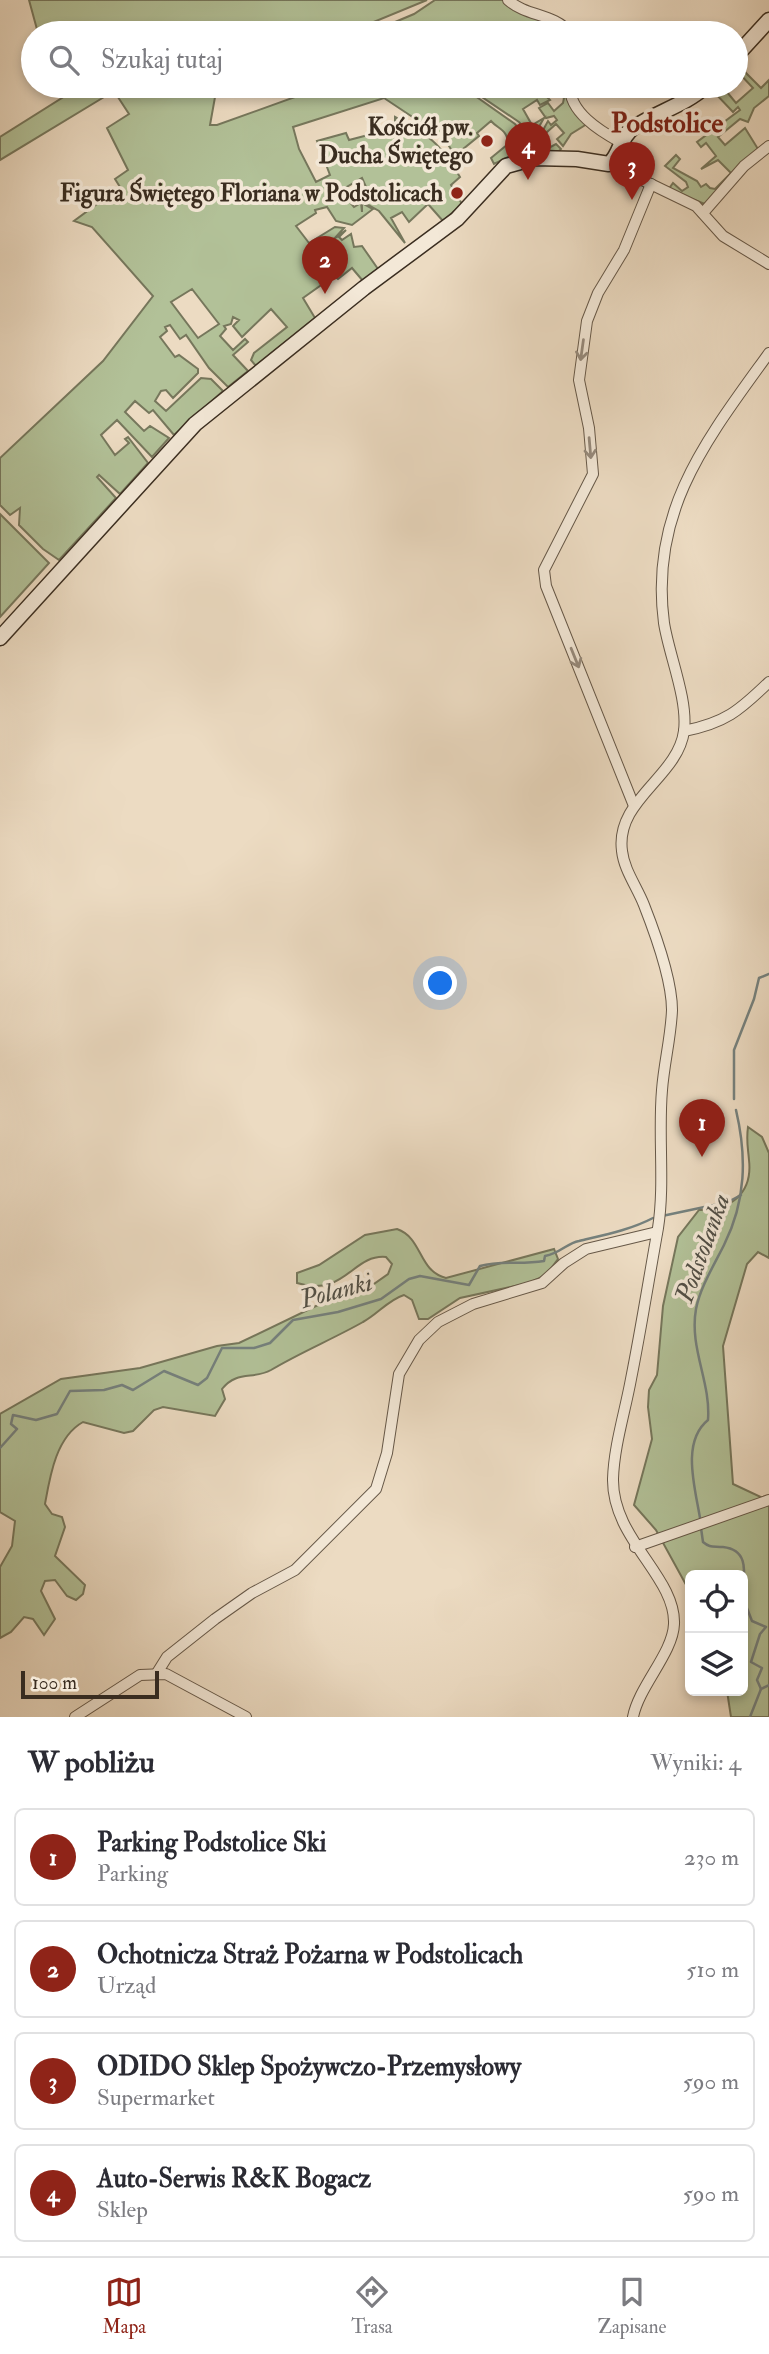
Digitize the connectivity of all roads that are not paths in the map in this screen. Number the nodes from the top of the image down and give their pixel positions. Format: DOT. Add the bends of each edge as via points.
graph roads {
  1 [pos="508,0"];
  2 [pos="769,20"];
  3 [pos="558,21"];
  4 [pos="748,43"];
  5 [pos="571,98"];
  6 [pos="690,98"];
  7 [pos="621,142"];
  8 [pos="769,146"];
  9 [pos="614,160"];
  10 [pos="651,184"];
  11 [pos="704,213"];
  12 [pos="769,264"];
  13 [pos="769,353"];
  14 [pos="0,638"];
  15 [pos="769,682"];
  16 [pos="684,731"];
  17 [pos="634,806"];
  18 [pos="657,1232"];
  19 [pos="769,1500"];
  20 [pos="635,1546"];
  21 [pos="157,1673"];
  22 [pos="75,1717"];
  23 [pos="246,1717"];
  24 [pos="634,1717"];
  1 -- 3 [label="street" via="522,11"];
  2 -- 4 [label="street"];
  5 -- 7 [label="street" via="587,118"];
  6 -- 7 [label="street" via="632,129"];
  7 -- 9 [label="street"];
  8 -- 11 [label="street" via="744,166"];
  9 -- 10 [label="street"];
  9 -- 14 [label="street" via="607,165 535,158 506,166 457,219 195,424"];
  10 -- 11 [label="street"];
  10 -- 17 [label="street, one-way" via="587,321 579,380 593,474 544,570"];
  11 -- 12 [label="street" via="723,236"];
  13 -- 16 [label="street" via="696,463 675,502 665,539 661,578 664,624"];
  15 -- 16 [label="street" via="738,712 713,725"];
  16 -- 17 [label="street" via="677,750"];
  17 -- 18 [label="street" via="623,828 621,849 644,906 672,1007 662,1091"];
  18 -- 20 [label="street" via="613,1481 622,1526"];
  18 -- 21 [label="street" via="586,1249 542,1283 473,1304 438,1322 419,1340 399,1374 387,1453 376,1489 295,1570 215,1619 167,1657"];
  19 -- 20 [label="street"];
  20 -- 24 [label="street" via="672,1606 674,1628"];
  21 -- 22 [label="street" via="140,1675"];
  21 -- 23 [label="street"];
}
